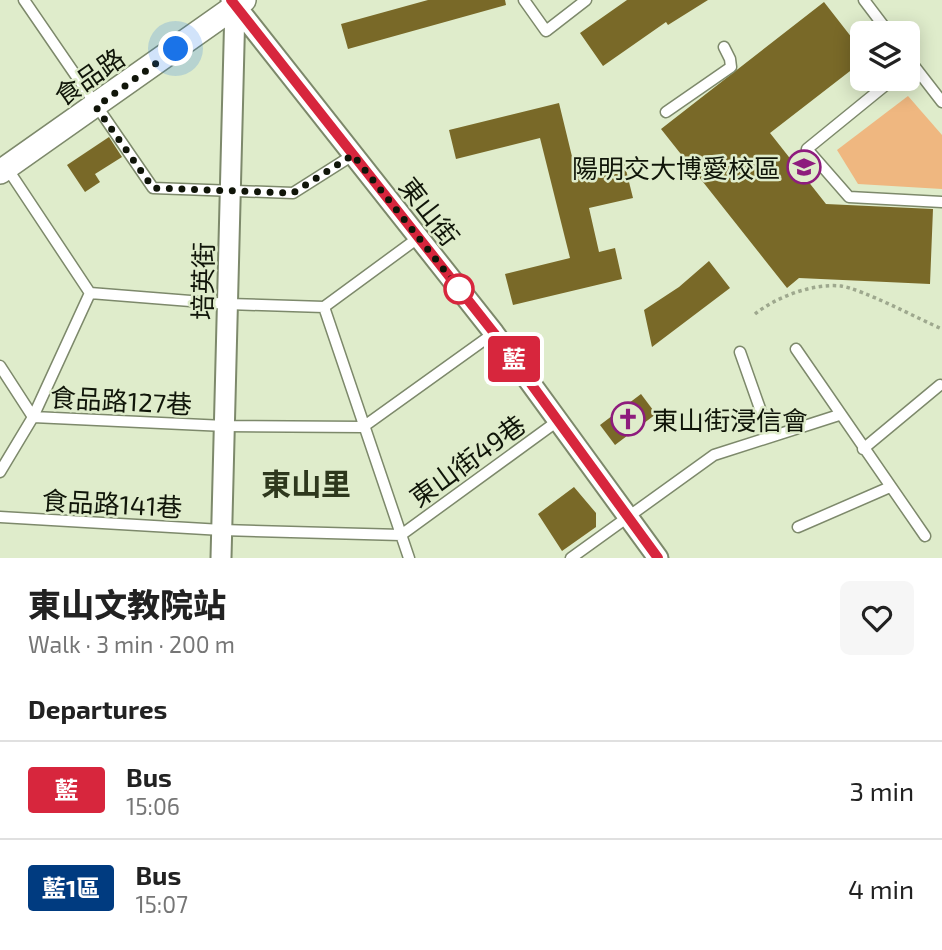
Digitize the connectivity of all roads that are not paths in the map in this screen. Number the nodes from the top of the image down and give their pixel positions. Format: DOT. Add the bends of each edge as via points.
graph roads {
  1 [pos="24,0"];
  2 [pos="524,0"];
  3 [pos="586,0"];
  4 [pos="864,0"];
  5 [pos="237,2"];
  6 [pos="880,21"];
  7 [pos="724,47"];
  8 [pos="920,74"];
  9 [pos="878,91"];
  10 [pos="942,102"];
  11 [pos="96,107"];
  12 [pos="666,112"];
  13 [pos="353,155"];
  14 [pos="4,170"];
  15 [pos="231,191"];
  16 [pos="942,202"];
  17 [pos="418,238"];
  18 [pos="90,293"];
  19 [pos="228,304"];
  20 [pos="324,307"];
  21 [pos="494,333"];
  22 [pos="796,349"];
  23 [pos="740,352"];
  24 [pos="0,366"];
  25 [pos="940,385"];
  26 [pos="839,415"];
  27 [pos="33,416"];
  28 [pos="559,420"];
  29 [pos="225,426"];
  30 [pos="363,427"];
  31 [pos="770,437"];
  32 [pos="863,449"];
  33 [pos="0,472"];
  34 [pos="890,487"];
  35 [pos="630,516"];
  36 [pos="0,517"];
  37 [pos="797,527"];
  38 [pos="222,530"];
  39 [pos="401,535"];
  40 [pos="925,536"];
  41 [pos="221,558"];
  42 [pos="409,558"];
  43 [pos="571,558"];
  44 [pos="658,558"];
  1 -- 11 [label="lane"];
  2 -- 3 [label="lane" via="546,31"];
  4 -- 6 [label="lane"];
  5 -- 11 [label="street, 食品路"];
  5 -- 13 [label="street, 東山街"];
  5 -- 15 [label="street, 培英街"];
  7 -- 12 [label="lane" via="731,67"];
  8 -- 10 [label="lane"];
  9 -- 16 [label="lane" via="807,149 849,197"];
  11 -- 14 [label="street, 食品路"];
  11 -- 15 [label="lane" via="153,188"];
  13 -- 15 [label="lane" via="293,193"];
  13 -- 17 [label="street, 東山街"];
  14 -- 18 [label="lane"];
  15 -- 19 [label="street, 培英街"];
  17 -- 20 [label="lane"];
  17 -- 21 [label="street, 東山街"];
  18 -- 19 [label="lane"];
  18 -- 27 [label="lane"];
  19 -- 20 [label="lane"];
  19 -- 29 [label="street, 培英街"];
  20 -- 30 [label="lane"];
  21 -- 28 [label="street, 東山街"];
  21 -- 30 [label="lane"];
  22 -- 26 [label="lane"];
  23 -- 31 [label="lane"];
  24 -- 27 [label="lane, 食品路127巷"];
  25 -- 32 [label="lane"];
  26 -- 31 [label="lane"];
  26 -- 32 [label="lane"];
  27 -- 29 [label="lane, 食品路127巷"];
  27 -- 33 [label="lane"];
  28 -- 35 [label="street, 東山街"];
  28 -- 39 [label="lane, 東山街49巷"];
  29 -- 30 [label="lane, 食品路127巷"];
  29 -- 38 [label="street, 培英街"];
  30 -- 39 [label="lane"];
  31 -- 35 [label="lane" via="713,455"];
  32 -- 34 [label="lane"];
  34 -- 37 [label="lane"];
  34 -- 40 [label="lane"];
  35 -- 43 [label="lane"];
  35 -- 44 [label="street, 東山街"];
  36 -- 38 [label="lane, 食品路141巷"];
  38 -- 39 [label="lane, 食品路141巷"];
  38 -- 41 [label="street, 培英街"];
  39 -- 42 [label="lane"];
}
